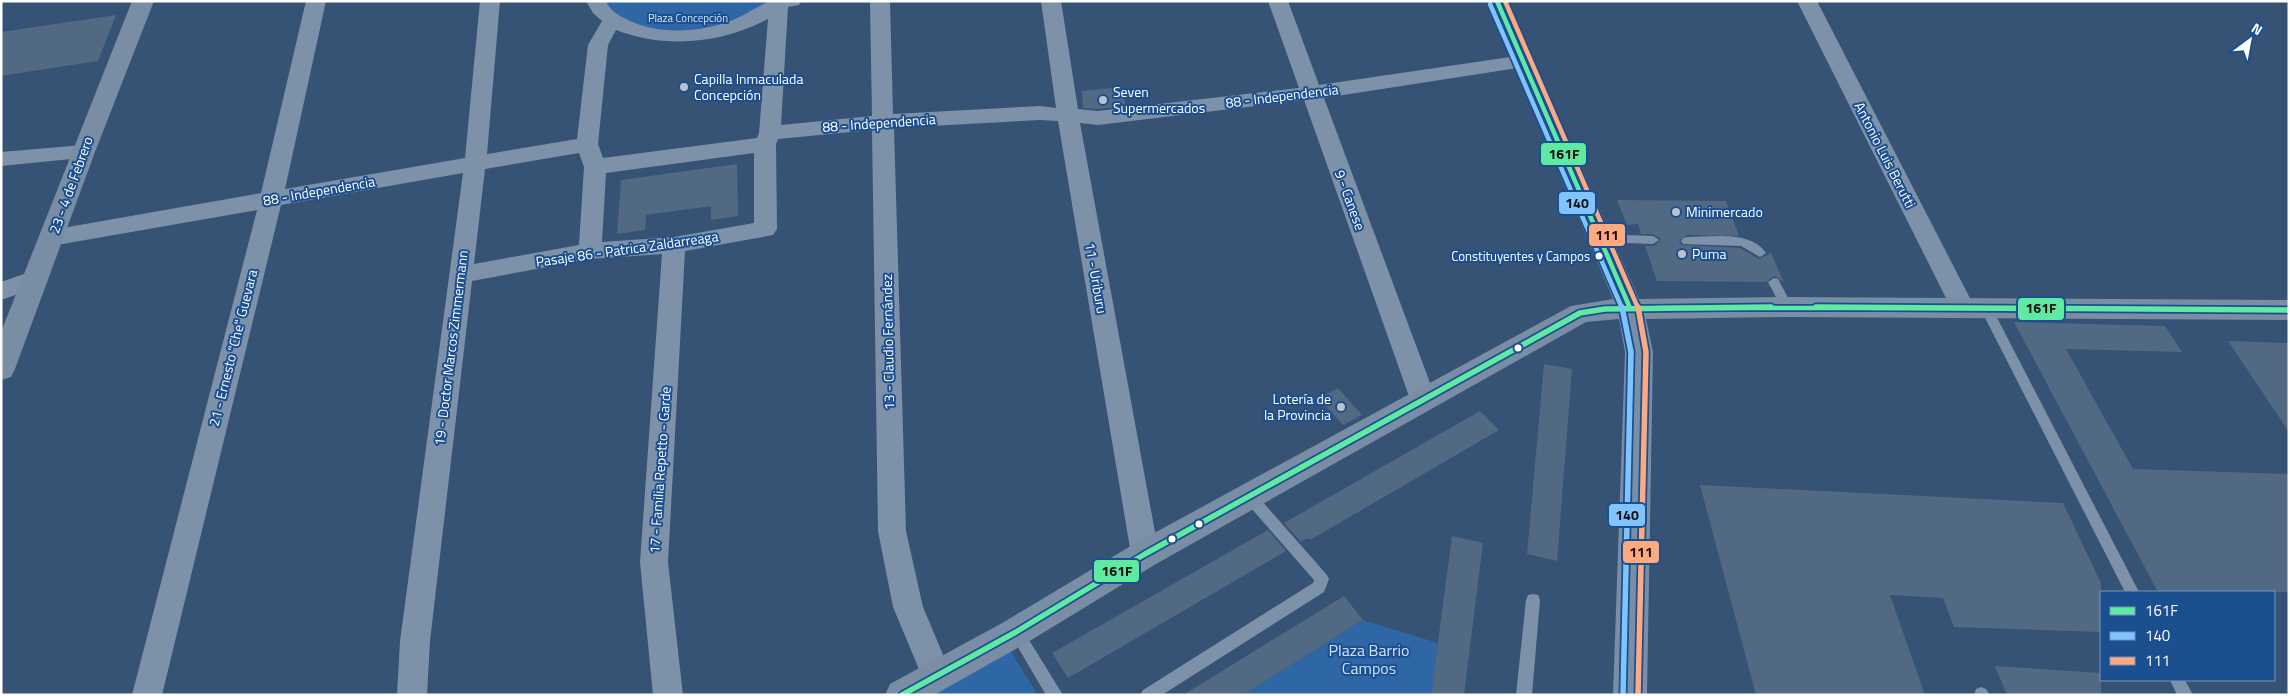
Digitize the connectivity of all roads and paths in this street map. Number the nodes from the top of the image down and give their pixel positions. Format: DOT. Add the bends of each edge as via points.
graph roads {
  1 [pos="143,1"];
  2 [pos="316,1"];
  3 [pos="490,1"];
  4 [pos="596,1"];
  5 [pos="880,1"];
  6 [pos="1051,1"];
  7 [pos="1278,1"];
  8 [pos="1497,1"];
  9 [pos="1807,1"];
  10 [pos="784,2"];
  11 [pos="612,20"];
  12 [pos="1524,61"];
  13 [pos="1310,93"];
  14 [pos="1068,116"];
  15 [pos="883,122"];
  16 [pos="768,138"];
  17 [pos="588,144"];
  18 [pos="83,152"];
  19 [pos="1,159"];
  20 [pos="475,163"];
  21 [pos="595,167"];
  22 [pos="271,200"];
  23 [pos="52,238"];
  24 [pos="1600,238"];
  25 [pos="1653,240"];
  26 [pos="1687,241"];
  27 [pos="674,245"];
  28 [pos="590,251"];
  29 [pos="1760,253"];
  30 [pos="460,275"];
  31 [pos="36,279"];
  32 [pos="1774,282"];
  33 [pos="1,291"];
  34 [pos="1787,307"];
  35 [pos="1630,308"];
  36 [pos="1975,308"];
  37 [pos="2289,310"];
  38 [pos="1,369"];
  39 [pos="1423,399"];
  40 [pos="1249,496"];
  41 [pos="1145,554"];
  42 [pos="2131,591"];
  43 [pos="1533,600"];
  44 [pos="1016,632"];
  45 [pos="937,676"];
  46 [pos="2178,681"];
  47 [pos="146,695"];
  48 [pos="412,695"];
  49 [pos="668,695"];
  50 [pos="902,695"];
  51 [pos="1055,695"];
  52 [pos="1148,695"];
  53 [pos="1524,695"];
  54 [pos="1630,695"];
  55 [pos="2185,695"];
  1 -- 18 [label="main road, 23 - 4 de Febrero"];
  2 -- 22 [label="street, 21 - Ernesto \"Che\" Guevara"];
  3 -- 20 [label="street, 19 - Doctor Marcos Zimmermann"];
  4 -- 11 [label="street"];
  5 -- 15 [label="street, 13 - Claudio Fernández"];
  6 -- 14 [label="street, 11 - Uriburu"];
  7 -- 13 [label="street, 9 - Canese"];
  8 -- 12 [label="main road"];
  9 -- 36 [label="street, Antonio Luis Berutti"];
  10 -- 11 [label="street" via="748,20 694,35 662,35 634,30"];
  10 -- 16 [label="street"];
  11 -- 17 [label="street" via="598,46"];
  12 -- 13 [label="street, 88 - Independencia"];
  12 -- 24 [label="main road"];
  13 -- 14 [label="street, 88 - Independencia" via="1098,118"];
  13 -- 39 [label="street, 9 - Canese"];
  14 -- 15 [label="street, 88 - Independencia" via="1040,113"];
  14 -- 41 [label="street, 11 - Uriburu"];
  15 -- 16 [label="street, 88 - Independencia"];
  15 -- 45 [label="street, 13 - Claudio Fernández" via="892,531 908,607"];
  16 -- 21 [label="street, 88 - Independencia"];
  16 -- 27 [label="street, Pasaje 86 - Patrica Zaldarreaga" via="765,229"];
  17 -- 20 [label="street, 88 - Independencia"];
  17 -- 21 [label="street"];
  18 -- 19 [label="street"];
  18 -- 23 [label="main road, 23 - 4 de Febrero"];
  20 -- 22 [label="street, 88 - Independencia"];
  20 -- 30 [label="street, 19 - Doctor Marcos Zimmermann"];
  21 -- 28 [label="street"];
  22 -- 23 [label="street, 88 - Independencia"];
  22 -- 47 [label="street, 21 - Ernesto \"Che\" Guevara"];
  23 -- 31 [label="main road, 23 - 4 de Febrero"];
  24 -- 25 [label="lane"];
  24 -- 35 [label="main road"];
  26 -- 29 [label="lane" via="1740,242 1749,244"];
  27 -- 28 [label="street, Pasaje 86 - Patrica Zaldarreaga"];
  27 -- 49 [label="street, 17 - Familia Repetto - Garde" via="654,562"];
  28 -- 30 [label="street, Pasaje 86 - Patrica Zaldarreaga"];
  30 -- 48 [label="street, 19 - Doctor Marcos Zimmermann" via="415,641"];
  31 -- 33 [label="street"];
  31 -- 38 [label="main road, 23 - 4 de Febrero"];
  32 -- 34 [label="lane"];
  34 -- 35 [label="main road"];
  34 -- 36 [label="main road"];
  35 -- 39 [label="main road" via="1580,313"];
  35 -- 54 [label="main road" via="1639,352"];
  36 -- 37 [label="main road"];
  36 -- 42 [label="lane"];
  39 -- 40 [label="main road"];
  40 -- 41 [label="main road"];
  40 -- 52 [label="lane" via="1322,579 1319,587"];
  41 -- 44 [label="main road"];
  43 -- 53 [label="lane"];
  44 -- 45 [label="main road"];
  44 -- 51 [label="lane"];
  45 -- 50 [label="main road"];
  46 -- 55 [label="lane"];
}
